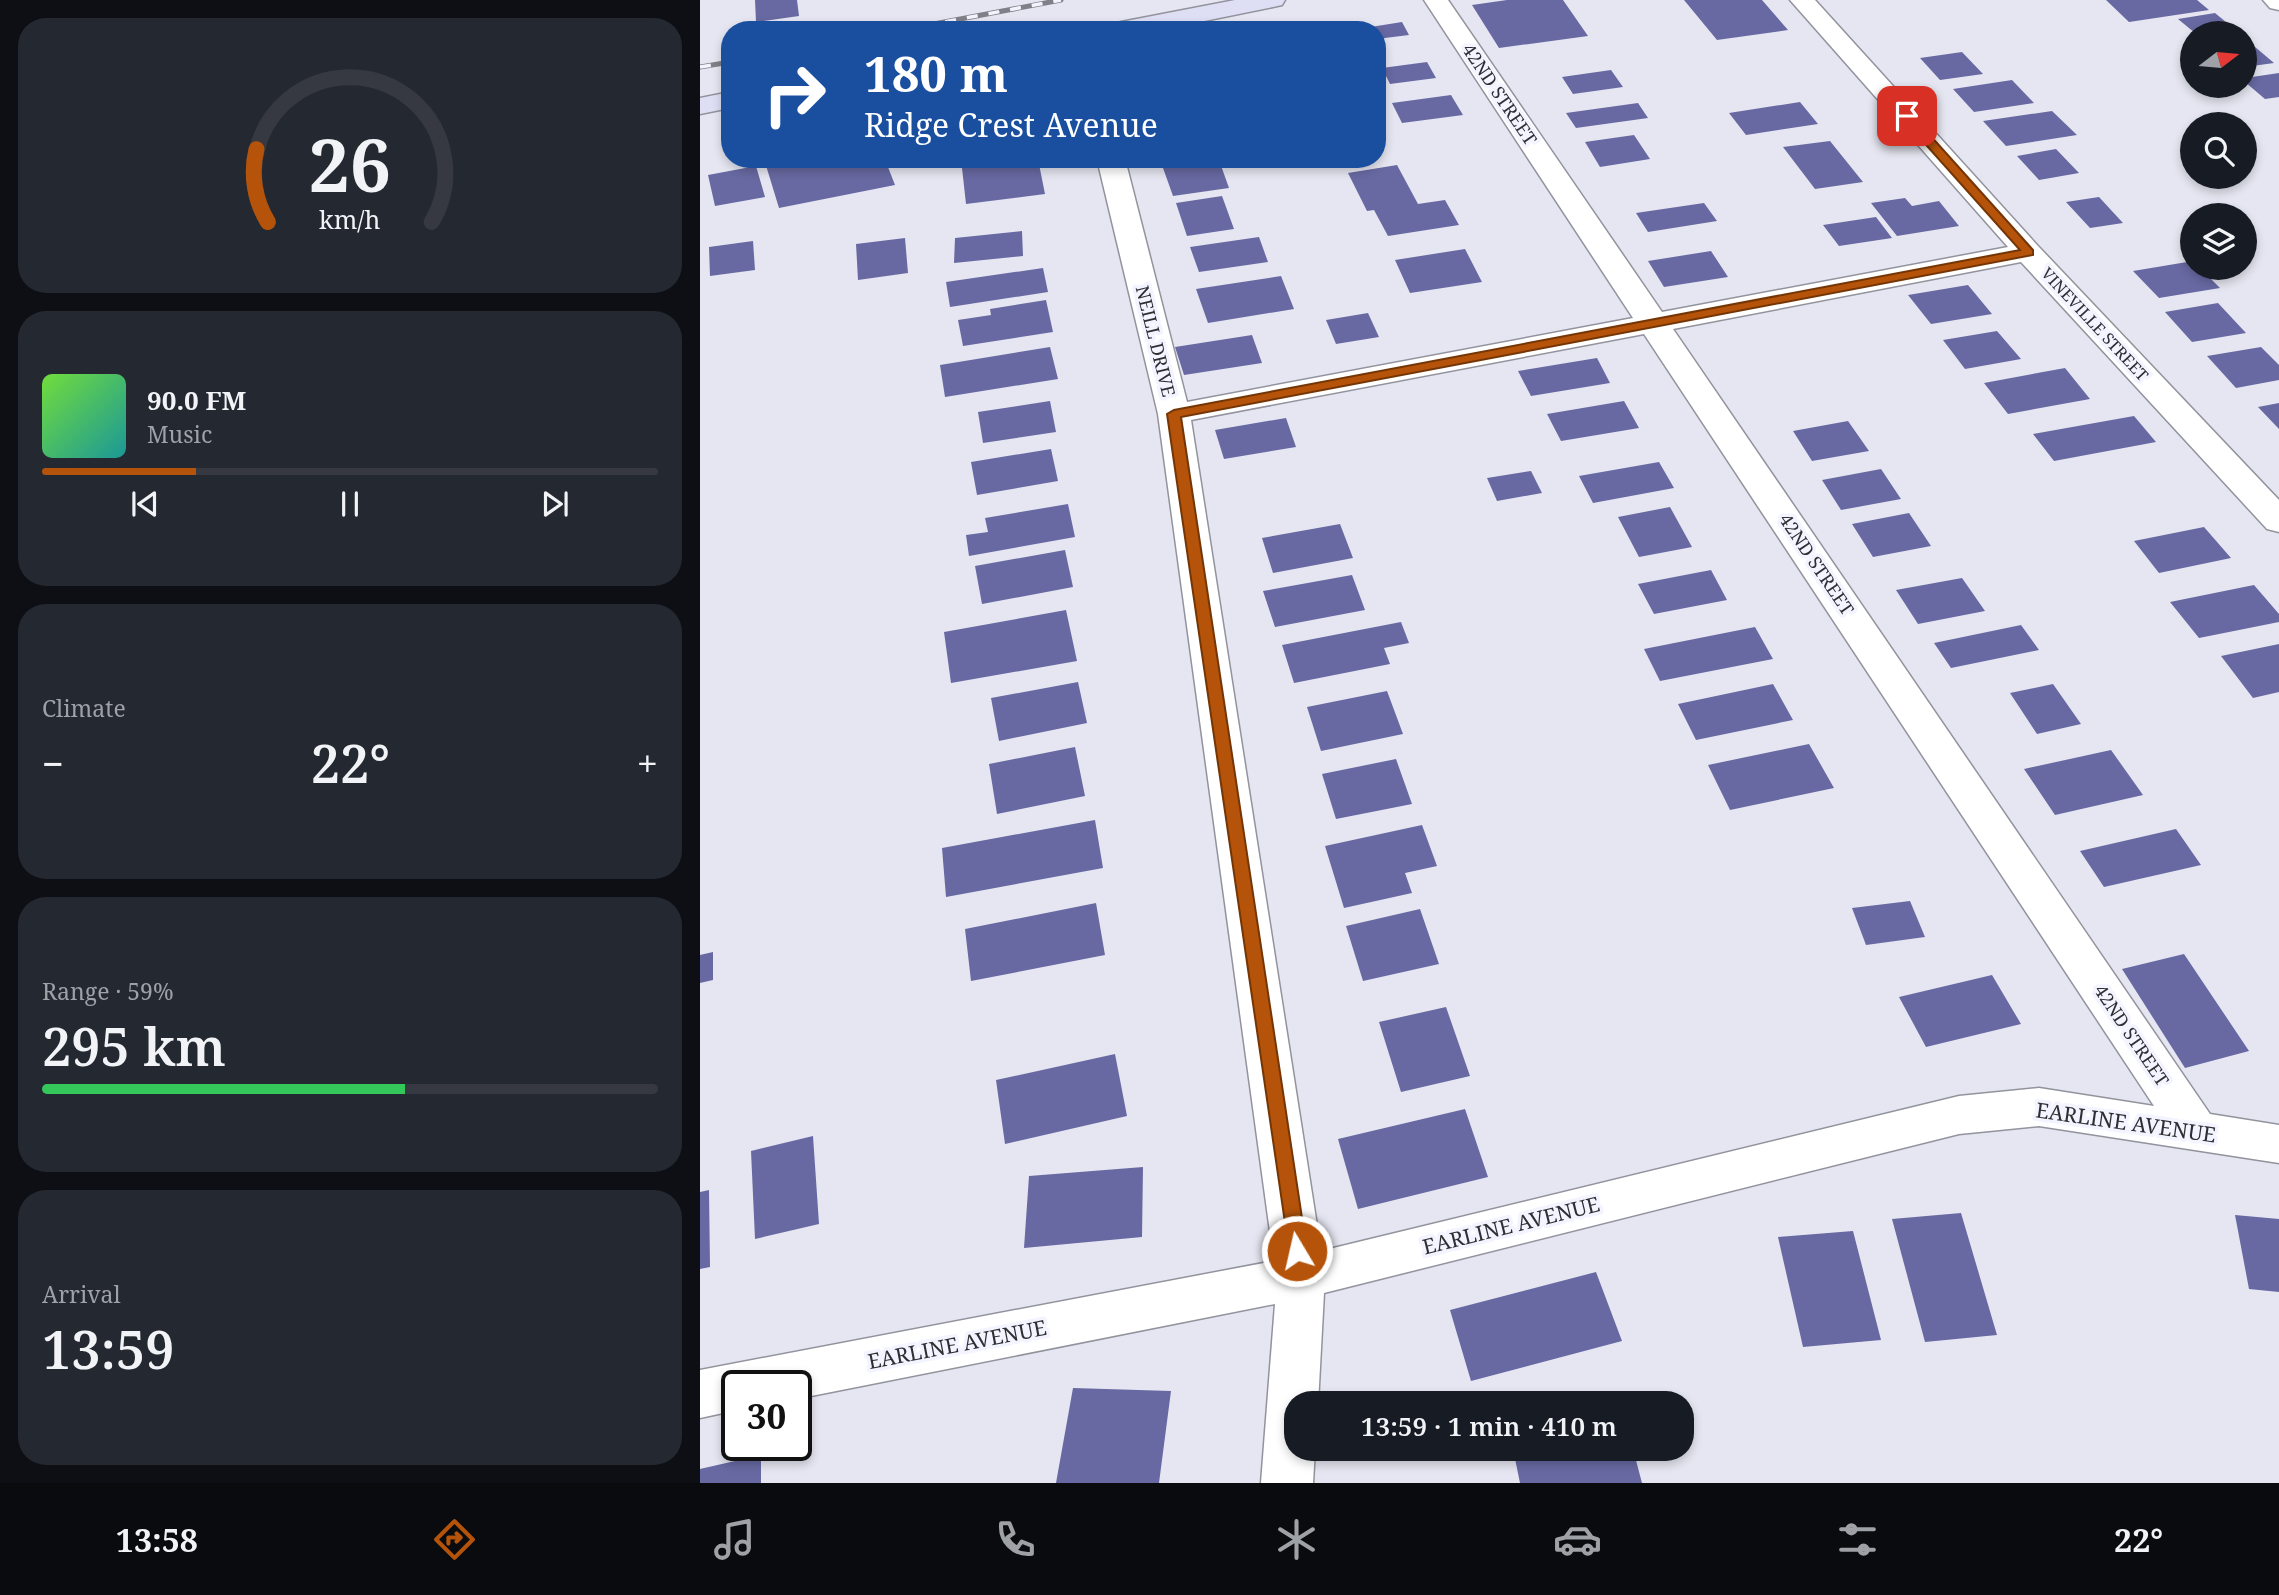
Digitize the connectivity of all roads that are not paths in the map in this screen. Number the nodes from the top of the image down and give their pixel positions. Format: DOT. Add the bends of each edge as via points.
graph roads {
  1 [pos="1273,0"];
  2 [pos="1436,0"];
  3 [pos="1802,0"];
  4 [pos="2275,0"];
  5 [pos="2279,3"];
  6 [pos="1167,21"];
  7 [pos="721,102"];
  8 [pos="700,106"];
  9 [pos="1113,168"];
  10 [pos="2028,252"];
  11 [pos="1654,321"];
  12 [pos="1174,414"];
  13 [pos="2279,521"];
  14 [pos="2195,1130"];
  15 [pos="2279,1144"];
  16 [pos="1301,1277"];
  17 [pos="812,1373"];
  18 [pos="721,1390"];
  19 [pos="700,1395"];
  20 [pos="1287,1483"];
  1 -- 6 [label="main road"];
  2 -- 11 [label="street, 42ND STREET"];
  3 -- 10 [label="street, VINEVILLE STREET"];
  4 -- 5 [label="street"];
  7 -- 8 [label="main road"];
  9 -- 12 [label="street, NEILL DRIVE"];
  10 -- 11 [label="street"];
  10 -- 13 [label="street, VINEVILLE STREET"];
  11 -- 12 [label="street"];
  11 -- 14 [label="street, 42ND STREET"];
  12 -- 16 [label="street, NEILL DRIVE"];
  14 -- 15 [label="street, EARLINE AVENUE"];
  14 -- 16 [label="street, EARLINE AVENUE" via="2039,1107 1959,1115"];
  16 -- 17 [label="street, EARLINE AVENUE"];
  16 -- 20 [label="street, NEILL DRIVE"];
  18 -- 19 [label="street"];
}
